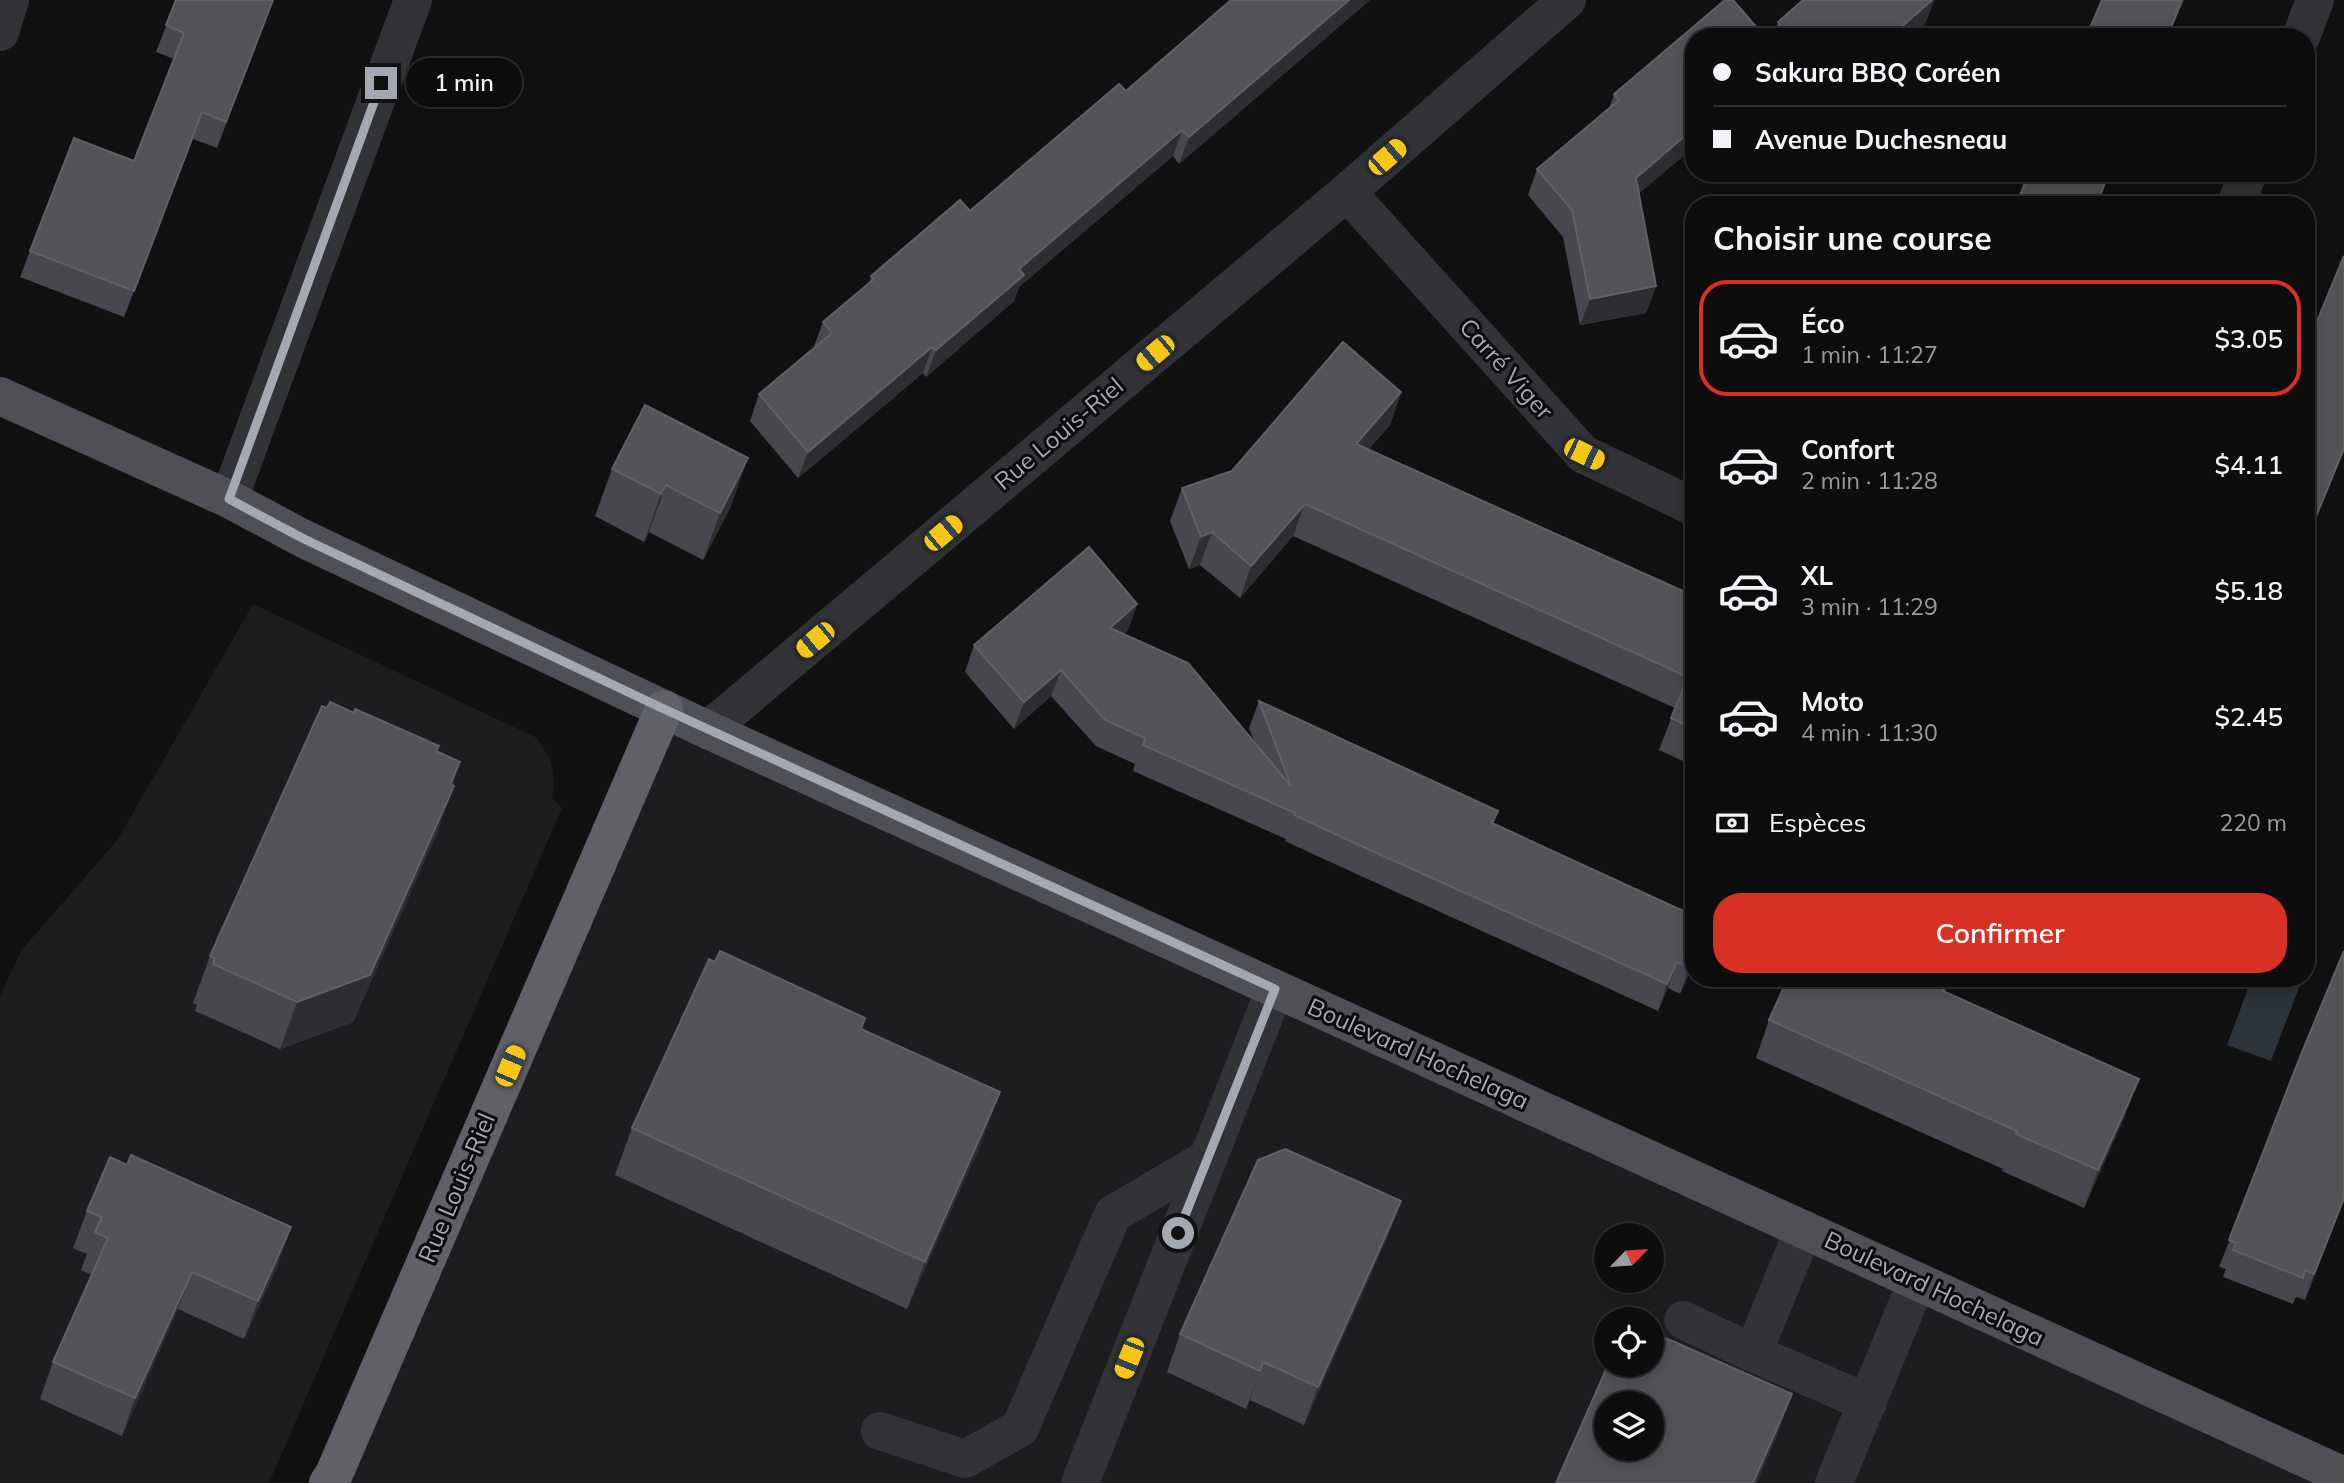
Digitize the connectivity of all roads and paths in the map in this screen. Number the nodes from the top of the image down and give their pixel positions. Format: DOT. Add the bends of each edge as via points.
graph roads {
  1 [pos="10,0"];
  2 [pos="412,0"];
  3 [pos="1567,0"];
  4 [pos="2315,0"];
  5 [pos="2304,28"];
  6 [pos="0,32"];
  7 [pos="1347,192"];
  8 [pos="0,396"];
  9 [pos="229,499"];
  10 [pos="1685,503"];
  11 [pos="664,709"];
  12 [pos="708,730"];
  13 [pos="1275,989"];
  14 [pos="1208,1158"];
  15 [pos="1804,1229"];
  16 [pos="1916,1281"];
  17 [pos="1683,1320"];
  18 [pos="1754,1353"];
  19 [pos="1868,1403"];
  20 [pos="880,1431"];
  21 [pos="2344,1476"];
  22 [pos="332,1480"];
  23 [pos="1080,1483"];
  24 [pos="1833,1483"];
  1 -- 6 [label="street"];
  2 -- 9 [label="street"];
  3 -- 7 [label="street, Rue Louis-Riel"];
  4 -- 5 [label="street"];
  7 -- 10 [label="street, Carré Viger" via="1584,454"];
  7 -- 12 [label="street, Rue Louis-Riel"];
  8 -- 9 [label="main road, Boulevard Hochelaga"];
  9 -- 11 [label="main road, Boulevard Hochelaga"];
  11 -- 12 [label="main road, Boulevard Hochelaga"];
  11 -- 22 [label="highway, Rue Louis-Riel"];
  12 -- 13 [label="main road, Boulevard Hochelaga"];
  13 -- 14 [label="street"];
  13 -- 15 [label="main road, Boulevard Hochelaga"];
  14 -- 20 [label="street" via="1113,1214 1020,1428 965,1459"];
  14 -- 23 [label="street"];
  15 -- 16 [label="main road, Boulevard Hochelaga"];
  15 -- 18 [label="street"];
  16 -- 19 [label="street"];
  16 -- 21 [label="main road, Boulevard Hochelaga"];
  17 -- 18 [label="street"];
  18 -- 19 [label="street"];
  19 -- 24 [label="street"];
}
